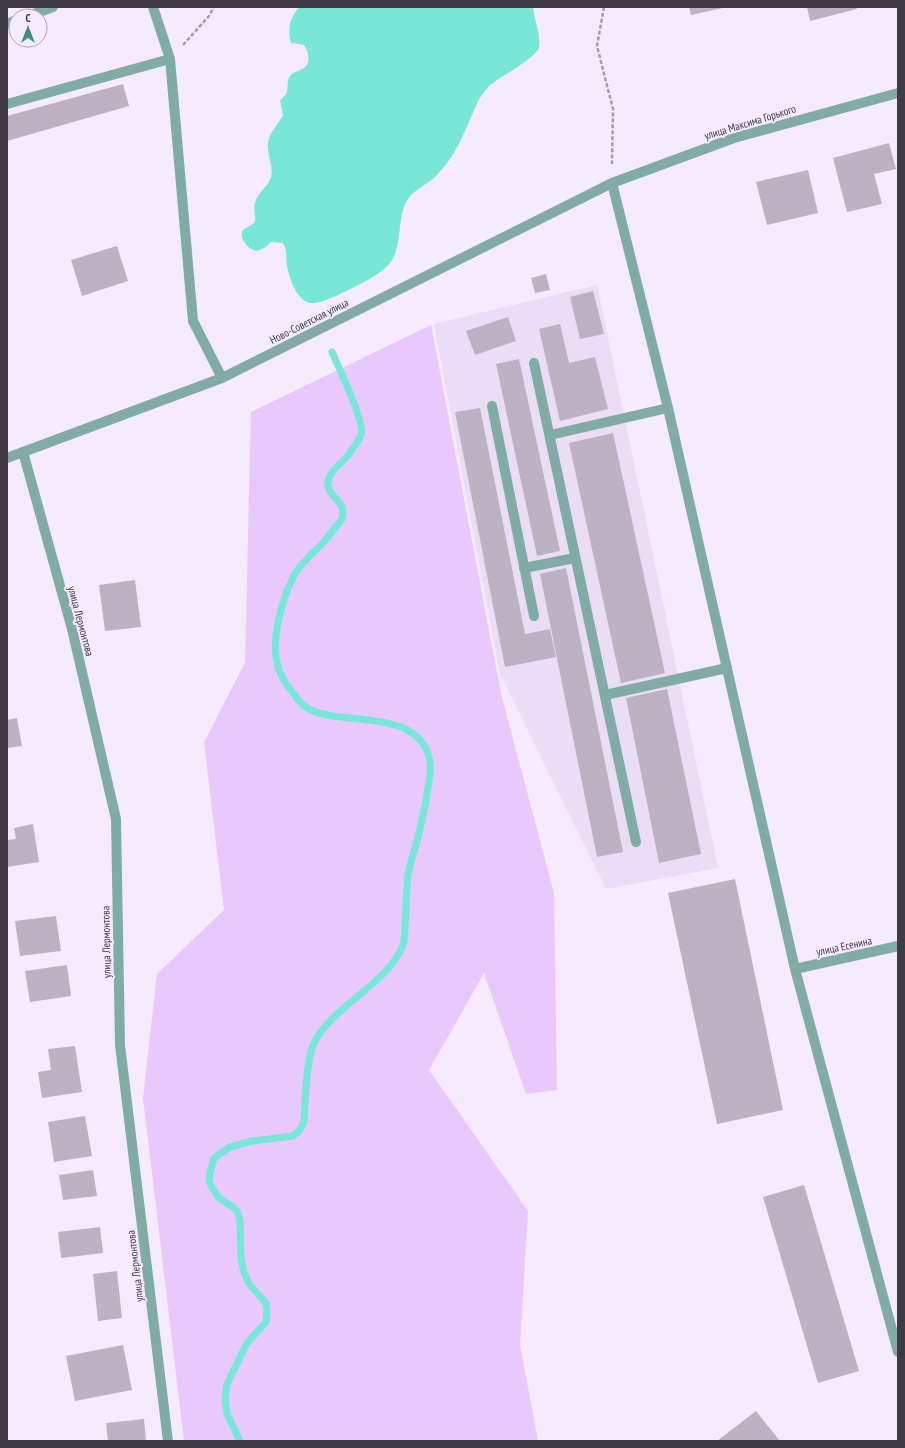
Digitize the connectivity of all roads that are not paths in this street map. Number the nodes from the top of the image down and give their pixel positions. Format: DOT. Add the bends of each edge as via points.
graph roads {
  1 [pos="153,7"];
  2 [pos="170,59"];
  3 [pos="898,93"];
  4 [pos="7,104"];
  5 [pos="612,183"];
  6 [pos="534,363"];
  7 [pos="222,378"];
  8 [pos="492,406"];
  9 [pos="668,408"];
  10 [pos="550,435"];
  11 [pos="22,452"];
  12 [pos="7,458"];
  13 [pos="575,558"];
  14 [pos="524,568"];
  15 [pos="534,616"];
  16 [pos="727,668"];
  17 [pos="604,695"];
  18 [pos="636,842"];
  19 [pos="898,946"];
  20 [pos="795,969"];
  21 [pos="898,1352"];
  22 [pos="168,1441"];
  1 -- 2 [label="street"];
  2 -- 4 [label="street"];
  2 -- 7 [label="street" via="193,321"];
  3 -- 5 [label="street, улица Максима Горького" via="734,138"];
  5 -- 7 [label="street, Ново-Советская улица"];
  5 -- 9 [label="street"];
  6 -- 10 [label="street"];
  7 -- 11 [label="street, Ново-Советская улица"];
  8 -- 14 [label="street"];
  9 -- 10 [label="street"];
  9 -- 16 [label="street"];
  10 -- 13 [label="street"];
  11 -- 12 [label="street, Ново-Советская улица"];
  11 -- 22 [label="street, улица Лермонтова" via="72,629 116,819 120,1045"];
  13 -- 14 [label="street"];
  13 -- 17 [label="street"];
  14 -- 15 [label="street"];
  16 -- 17 [label="street"];
  16 -- 20 [label="street"];
  17 -- 18 [label="street"];
  19 -- 20 [label="street, улица Есенина"];
  20 -- 21 [label="street"];
}
